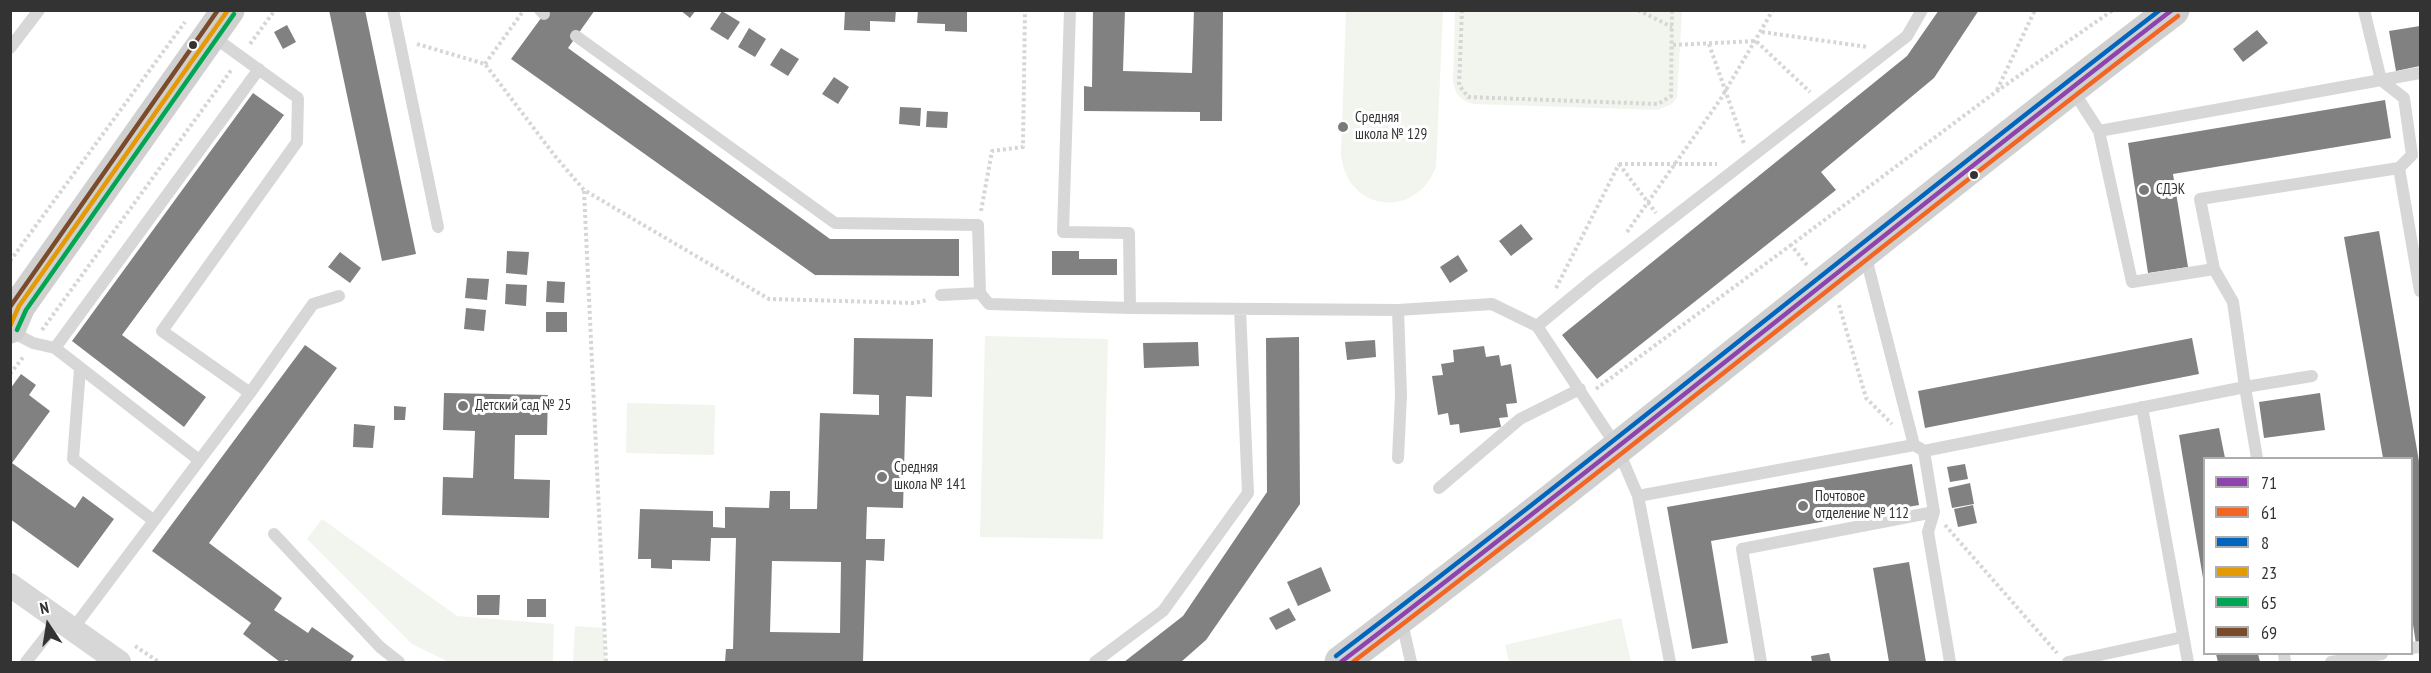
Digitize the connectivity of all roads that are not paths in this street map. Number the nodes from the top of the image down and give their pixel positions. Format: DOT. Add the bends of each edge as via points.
graph roads {
  1 [pos="39,10"];
  2 [pos="1070,10"];
  3 [pos="1922,10"];
  4 [pos="2173,10"];
  5 [pos="2364,10"];
  6 [pos="396,11"];
  7 [pos="208,22"];
  8 [pos="576,36"];
  9 [pos="10,48"];
  10 [pos="259,69"];
  11 [pos="2421,73"];
  12 [pos="2381,80"];
  13 [pos="2071,88"];
  14 [pos="2099,131"];
  15 [pos="2399,168"];
  16 [pos="438,227"];
  17 [pos="1865,253"];
  18 [pos="2214,269"];
  19 [pos="2421,291"];
  20 [pos="980,294"];
  21 [pos="942,295"];
  22 [pos="339,296"];
  23 [pos="1130,308"];
  24 [pos="1240,309"];
  25 [pos="1398,310"];
  26 [pos="12,315"];
  27 [pos="1537,326"];
  28 [pos="55,348"];
  29 [pos="80,369"];
  30 [pos="2312,376"];
  31 [pos="2245,387"];
  32 [pos="250,393"];
  33 [pos="1582,393"];
  34 [pos="2142,407"];
  35 [pos="1617,447"];
  36 [pos="1919,448"];
  37 [pos="2257,457"];
  38 [pos="1398,458"];
  39 [pos="199,460"];
  40 [pos="1439,488"];
  41 [pos="1638,496"];
  42 [pos="1934,512"];
  43 [pos="153,520"];
  44 [pos="274,534"];
  45 [pos="10,585"];
  46 [pos="1401,617"];
  47 [pos="65,625"];
  48 [pos="2183,637"];
  49 [pos="2376,655"];
  50 [pos="27,663"];
  51 [pos="119,663"];
  52 [pos="399,663"];
  53 [pos="1095,663"];
  54 [pos="1341,663"];
  55 [pos="1412,663"];
  56 [pos="1670,663"];
  57 [pos="1761,663"];
  58 [pos="1950,663"];
  59 [pos="2067,663"];
  60 [pos="2188,663"];
  61 [pos="2331,663"];
  1 -- 9 [label="lane"];
  2 -- 23 [label="lane" via="1063,232 1129,233"];
  3 -- 27 [label="lane" via="1907,36 1890,50"];
  4 -- 13 [label="main road"];
  5 -- 12 [label="lane"];
  6 -- 16 [label="lane"];
  7 -- 10 [label="lane"];
  7 -- 26 [label="main road"];
  8 -- 20 [label="lane" via="834,223 978,225"];
  10 -- 28 [label="lane"];
  10 -- 32 [label="lane" via="298,98 297,142 162,331"];
  11 -- 12 [label="lane"];
  12 -- 14 [label="lane"];
  12 -- 15 [label="lane" via="2404,98 2412,155"];
  13 -- 14 [label="lane"];
  13 -- 17 [label="main road"];
  14 -- 18 [label="lane" via="2132,282"];
  15 -- 18 [label="lane" via="2200,199"];
  15 -- 19 [label="lane"];
  17 -- 35 [label="main road"];
  17 -- 36 [label="lane"];
  18 -- 31 [label="lane" via="2233,302"];
  20 -- 21 [label="lane"];
  20 -- 23 [label="lane" via="989,304"];
  22 -- 32 [label="lane" via="313,304"];
  23 -- 24 [label="lane"];
  24 -- 25 [label="lane"];
  24 -- 53 [label="lane" via="1248,493 1163,611"];
  25 -- 27 [label="lane" via="1492,303"];
  25 -- 38 [label="lane"];
  26 -- 28 [label="lane" via="33,343"];
  27 -- 33 [label="lane"];
  28 -- 29 [label="lane"];
  29 -- 39 [label="lane"];
  29 -- 43 [label="lane" via="74,459"];
  30 -- 31 [label="lane"];
  31 -- 34 [label="lane"];
  31 -- 37 [label="lane"];
  32 -- 39 [label="lane"];
  33 -- 35 [label="lane"];
  33 -- 40 [label="lane" via="1520,419"];
  34 -- 36 [label="lane"];
  34 -- 48 [label="lane"];
  35 -- 41 [label="lane"];
  35 -- 46 [label="main road"];
  36 -- 41 [label="lane"];
  36 -- 42 [label="lane"];
  39 -- 43 [label="lane"];
  41 -- 56 [label="lane"];
  42 -- 57 [label="lane" via="1742,549"];
  42 -- 58 [label="lane" via="1928,532"];
  43 -- 47 [label="lane"];
  44 -- 52 [label="lane"];
  45 -- 47 [label="street"];
  46 -- 54 [label="main road"];
  46 -- 55 [label="lane"];
  47 -- 50 [label="lane"];
  47 -- 51 [label="street"];
  48 -- 59 [label="lane"];
  48 -- 60 [label="lane"];
  49 -- 61 [label="lane"];
}
